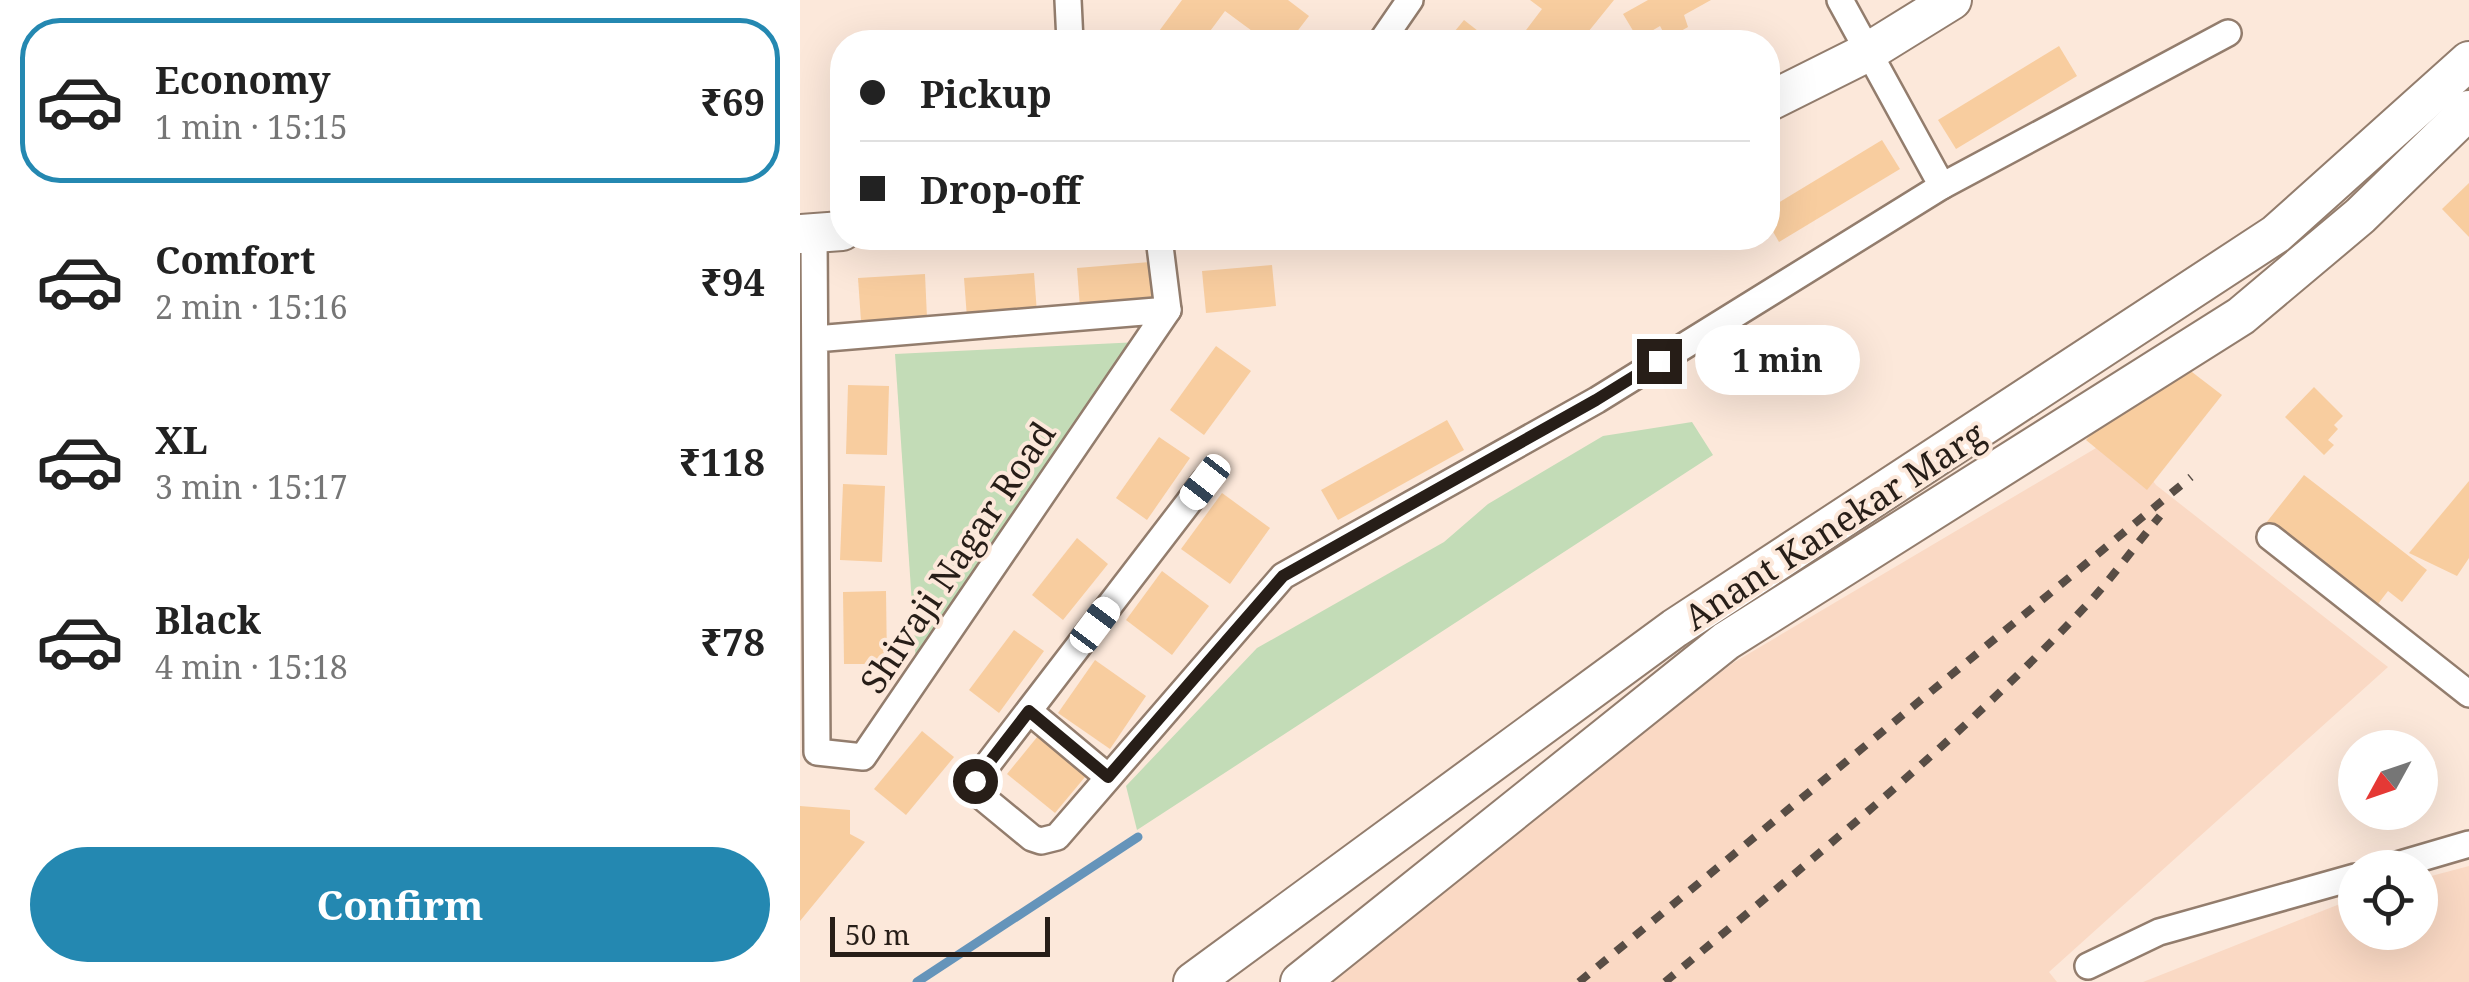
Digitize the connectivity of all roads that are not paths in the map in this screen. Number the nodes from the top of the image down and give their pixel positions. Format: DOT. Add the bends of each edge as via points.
graph roads {
  1 [pos="1068,0"];
  2 [pos="1410,0"];
  3 [pos="1840,0"];
  4 [pos="1952,0"];
  5 [pos="1069,30"];
  6 [pos="1389,30"];
  7 [pos="2228,33"];
  8 [pos="1868,52"];
  9 [pos="2469,61"];
  10 [pos="1780,96"];
  11 [pos="2469,110"];
  12 [pos="1942,186"];
  13 [pos="819,233"];
  14 [pos="1160,250"];
  15 [pos="1168,310"];
  16 [pos="815,339"];
  17 [pos="1205,482"];
  18 [pos="2270,537"];
  19 [pos="2469,694"];
  20 [pos="1029,711"];
  21 [pos="1108,777"];
  22 [pos="2469,844"];
  23 [pos="2438,853"];
  24 [pos="2338,881"];
  25 [pos="2088,966"];
  26 [pos="1192,982"];
  27 [pos="1300,982"];
  1 -- 5 [label="street"];
  2 -- 6 [label="street"];
  3 -- 8 [label="street"];
  4 -- 8 [label="street"];
  7 -- 12 [label="street"];
  8 -- 10 [label="street"];
  8 -- 12 [label="street"];
  9 -- 26 [label="street, Anant Kanekar Marg" via="2276,234 1675,628"];
  11 -- 27 [label="street, Anant Kanekar Marg" via="2360,216 2241,316 1726,641"];
  12 -- 21 [label="street" via="1596,400 1283,576"];
  13 -- 16 [label="street, Shivaji Nagar Road"];
  14 -- 15 [label="street"];
  15 -- 16 [label="street"];
  15 -- 16 [label="street, Shivaji Nagar Road" via="863,758 817,752"];
  17 -- 20 [label="street"];
  18 -- 19 [label="street"];
  20 -- 21 [label="street"];
  20 -- 21 [label="street" via="975,781 975,791 1041,841 1056,837"];
  22 -- 23 [label="street"];
  24 -- 25 [label="street" via="2159,932"];
}
